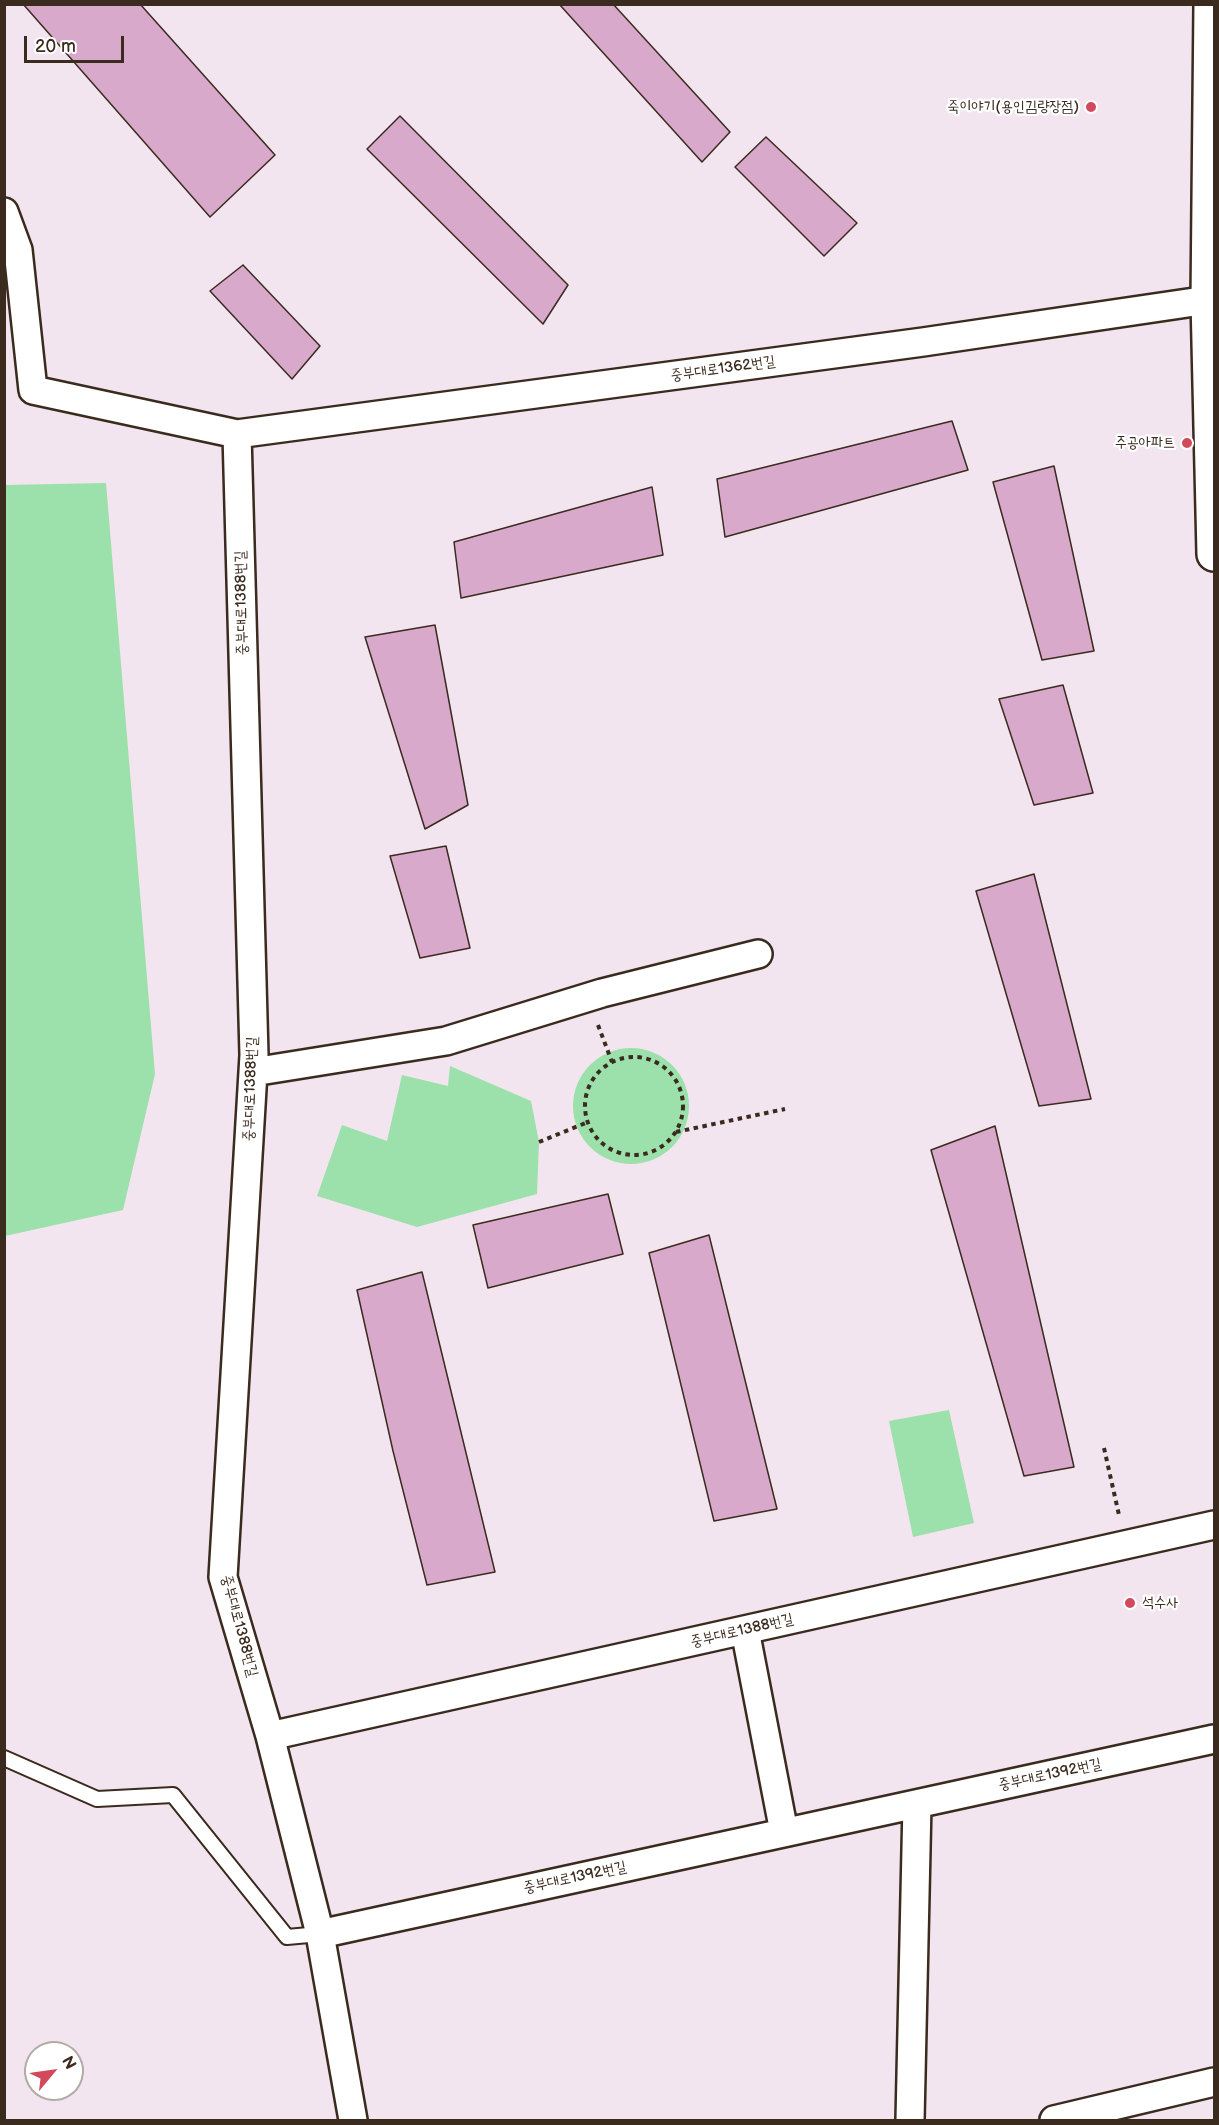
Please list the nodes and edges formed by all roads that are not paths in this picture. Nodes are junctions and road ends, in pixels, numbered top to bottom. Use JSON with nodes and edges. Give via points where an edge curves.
{"nodes":[{"id":1,"x":1211,"y":4,"type":"edge"},
{"id":2,"x":4,"y":212,"type":"edge"},
{"id":3,"x":1208,"y":300,"type":"junction"},
{"id":4,"x":237,"y":434,"type":"junction"},
{"id":5,"x":1215,"y":554,"type":"edge"},
{"id":6,"x":758,"y":954,"type":"dead end"},
{"id":7,"x":253,"y":1072,"type":"junction"},
{"id":8,"x":1215,"y":1525,"type":"edge"},
{"id":9,"x":745,"y":1630,"type":"junction"},
{"id":10,"x":270,"y":1736,"type":"junction"},
{"id":11,"x":1215,"y":1739,"type":"edge"},
{"id":12,"x":4,"y":1758,"type":"edge"},
{"id":13,"x":917,"y":1804,"type":"junction"},
{"id":14,"x":784,"y":1833,"type":"junction"},
{"id":15,"x":320,"y":1934,"type":"junction"},
{"id":16,"x":1215,"y":2082,"type":"edge"},
{"id":17,"x":353,"y":2121,"type":"edge"},
{"id":18,"x":910,"y":2121,"type":"edge"},
{"id":19,"x":1054,"y":2121,"type":"edge"}],
"edges":[{"from":1,"to":3,"type":"main road"},
{"from":2,"to":4,"type":"street","name":"중부대로1362번길","via":[[18,250],[33,390]]},
{"from":3,"to":4,"type":"street","name":"중부대로1362번길"},
{"from":3,"to":5,"type":"main road"},
{"from":4,"to":7,"type":"street","name":"중부대로1388번길"},
{"from":6,"to":7,"type":"street","via":[[602,993],[446,1041]]},
{"from":7,"to":10,"type":"street","name":"중부대로1388번길","via":[[223,1577]]},
{"from":8,"to":9,"type":"street","name":"중부대로1388번길"},
{"from":9,"to":10,"type":"street","name":"중부대로1388번길"},
{"from":9,"to":14,"type":"street"},
{"from":10,"to":15,"type":"street","name":"중부대로1388번길"},
{"from":11,"to":13,"type":"street","name":"중부대로1392번길"},
{"from":12,"to":15,"type":"lane","name":"중부대로1392번길","via":[[97,1799],[173,1795],[287,1938]]},
{"from":13,"to":14,"type":"street","name":"중부대로1392번길"},
{"from":13,"to":18,"type":"street"},
{"from":14,"to":15,"type":"street","name":"중부대로1392번길"},
{"from":15,"to":17,"type":"street","name":"중부대로1388번길"},
{"from":16,"to":19,"type":"street"}]}
